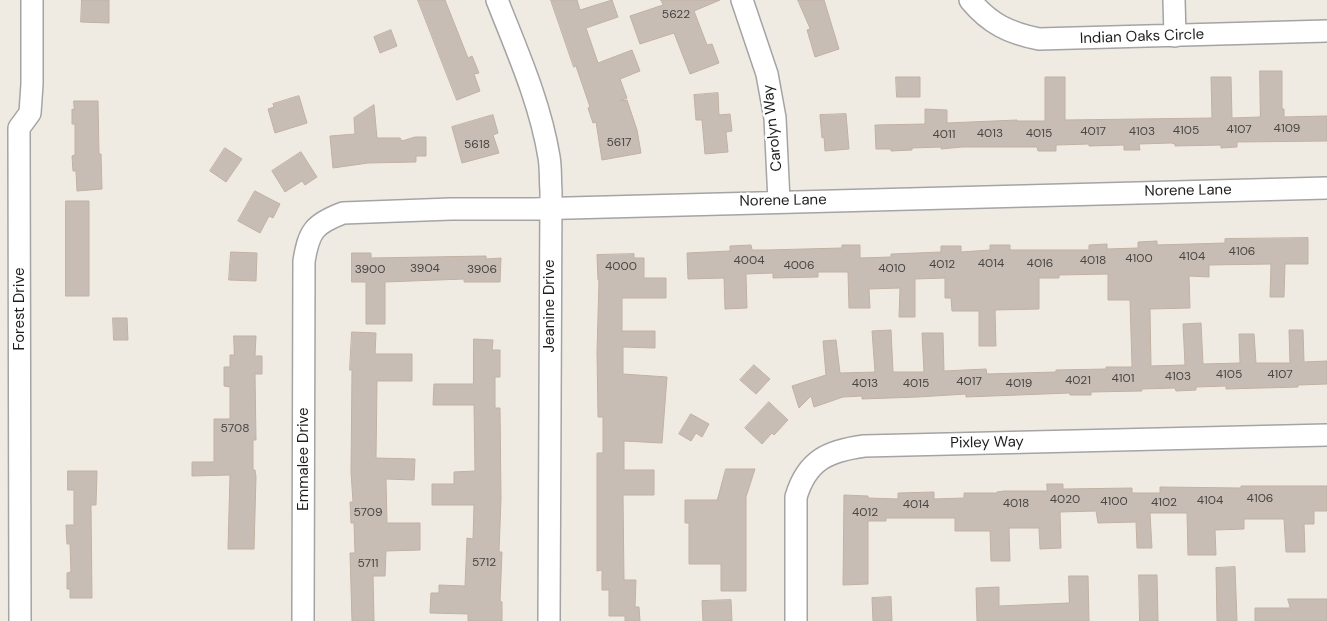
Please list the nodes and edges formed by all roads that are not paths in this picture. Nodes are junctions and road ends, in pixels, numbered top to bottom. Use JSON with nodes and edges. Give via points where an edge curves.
{"nodes":[{"id":1,"x":32,"y":0,"type":"edge"},
{"id":2,"x":497,"y":0,"type":"edge"},
{"id":3,"x":742,"y":0,"type":"edge"},
{"id":4,"x":970,"y":0,"type":"edge"},
{"id":5,"x":1174,"y":0,"type":"edge"},
{"id":6,"x":1327,"y":31,"type":"edge"},
{"id":7,"x":1175,"y":36,"type":"junction"},
{"id":8,"x":10,"y":129,"type":"edge"},
{"id":9,"x":1327,"y":188,"type":"edge"},
{"id":10,"x":779,"y":201,"type":"junction"},
{"id":11,"x":551,"y":207,"type":"junction"},
{"id":12,"x":304,"y":298,"type":"joint"},
{"id":13,"x":1327,"y":435,"type":"edge"},
{"id":14,"x":20,"y":621,"type":"edge"},
{"id":15,"x":303,"y":621,"type":"edge"},
{"id":16,"x":549,"y":621,"type":"edge"},
{"id":17,"x":796,"y":621,"type":"edge"}],
"edges":[{"from":1,"to":8,"type":"street","name":"Forest Drive","via":[[30,113]]},
{"from":2,"to":11,"type":"street","name":"Jeanine Drive","via":[[540,117],[549,158]]},
{"from":3,"to":10,"type":"street","name":"Carolyn Way","via":[[767,74],[775,118]]},
{"from":4,"to":7,"type":"street","name":"Indian Oaks Circle","via":[[990,20],[1020,36],[1040,39]]},
{"from":5,"to":7,"type":"street"},
{"from":6,"to":7,"type":"street","name":"Indian Oaks Circle"},
{"from":8,"to":14,"type":"street","name":"Forest Drive"},
{"from":9,"to":10,"type":"street","name":"Norene Lane"},
{"from":10,"to":11,"type":"street","name":"Norene Lane"},
{"from":11,"to":12,"type":"street","name":"Norene Lane","via":[[343,213],[320,223],[308,241],[304,261]]},
{"from":11,"to":16,"type":"street","name":"Jeanine Drive"},
{"from":12,"to":15,"type":"street","name":"Emmalee Drive"},
{"from":13,"to":17,"type":"street","name":"Pixley Way","via":[[864,446],[833,453],[807,472],[796,497]]}]}
